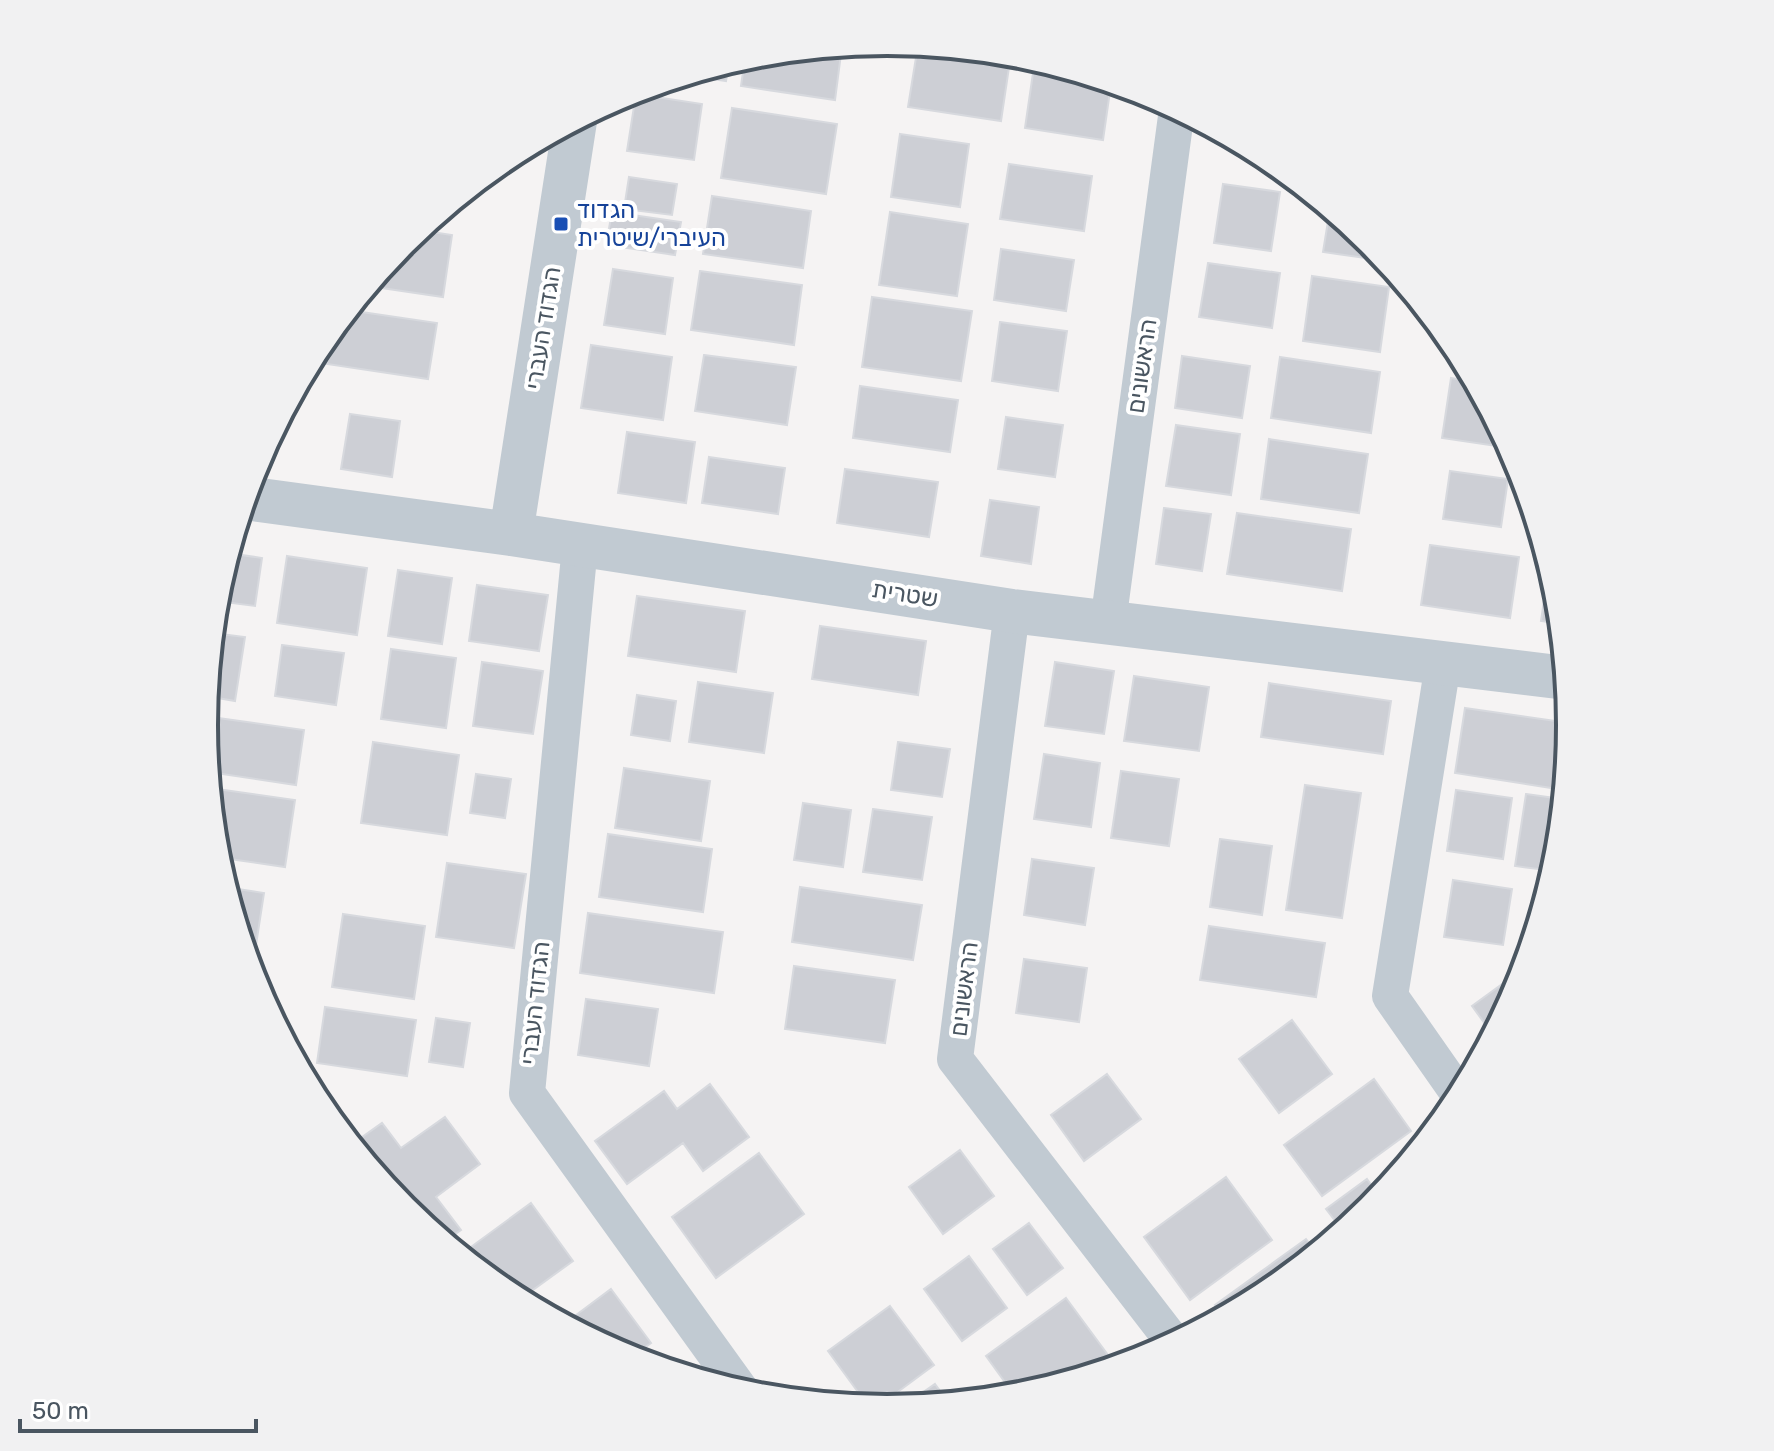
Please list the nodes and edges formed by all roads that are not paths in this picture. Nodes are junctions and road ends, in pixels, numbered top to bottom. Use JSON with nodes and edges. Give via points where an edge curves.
{"nodes":[{"id":1,"x":1175,"y":122,"type":"edge"},
{"id":2,"x":573,"y":135,"type":"edge"},
{"id":3,"x":257,"y":500,"type":"edge"},
{"id":4,"x":511,"y":534,"type":"junction"},
{"id":5,"x":580,"y":546,"type":"junction"},
{"id":6,"x":1012,"y":611,"type":"junction"},
{"id":7,"x":1108,"y":623,"type":"junction"},
{"id":8,"x":1443,"y":664,"type":"junction"},
{"id":9,"x":1555,"y":677,"type":"edge"},
{"id":10,"x":1452,"y":1084,"type":"edge"},
{"id":11,"x":1167,"y":1333,"type":"edge"},
{"id":12,"x":731,"y":1376,"type":"edge"}],
"edges":[{"from":1,"to":7,"type":"street","name":"הראשונים"},
{"from":2,"to":4,"type":"street","name":"הגדוד העברי"},
{"from":3,"to":4,"type":"street","name":"שטרית"},
{"from":4,"to":5,"type":"street","name":"שטרית"},
{"from":5,"to":6,"type":"street","name":"שטרית"},
{"from":5,"to":12,"type":"street","name":"הגדוד העברי","via":[[527,1093]]},
{"from":6,"to":7,"type":"street","name":"שטרית"},
{"from":6,"to":11,"type":"street","name":"הראשונים","via":[[955,1059]]},
{"from":7,"to":8,"type":"street","name":"שטרית"},
{"from":8,"to":9,"type":"street","name":"שטרית"},
{"from":8,"to":10,"type":"street","via":[[1390,996]]}]}
